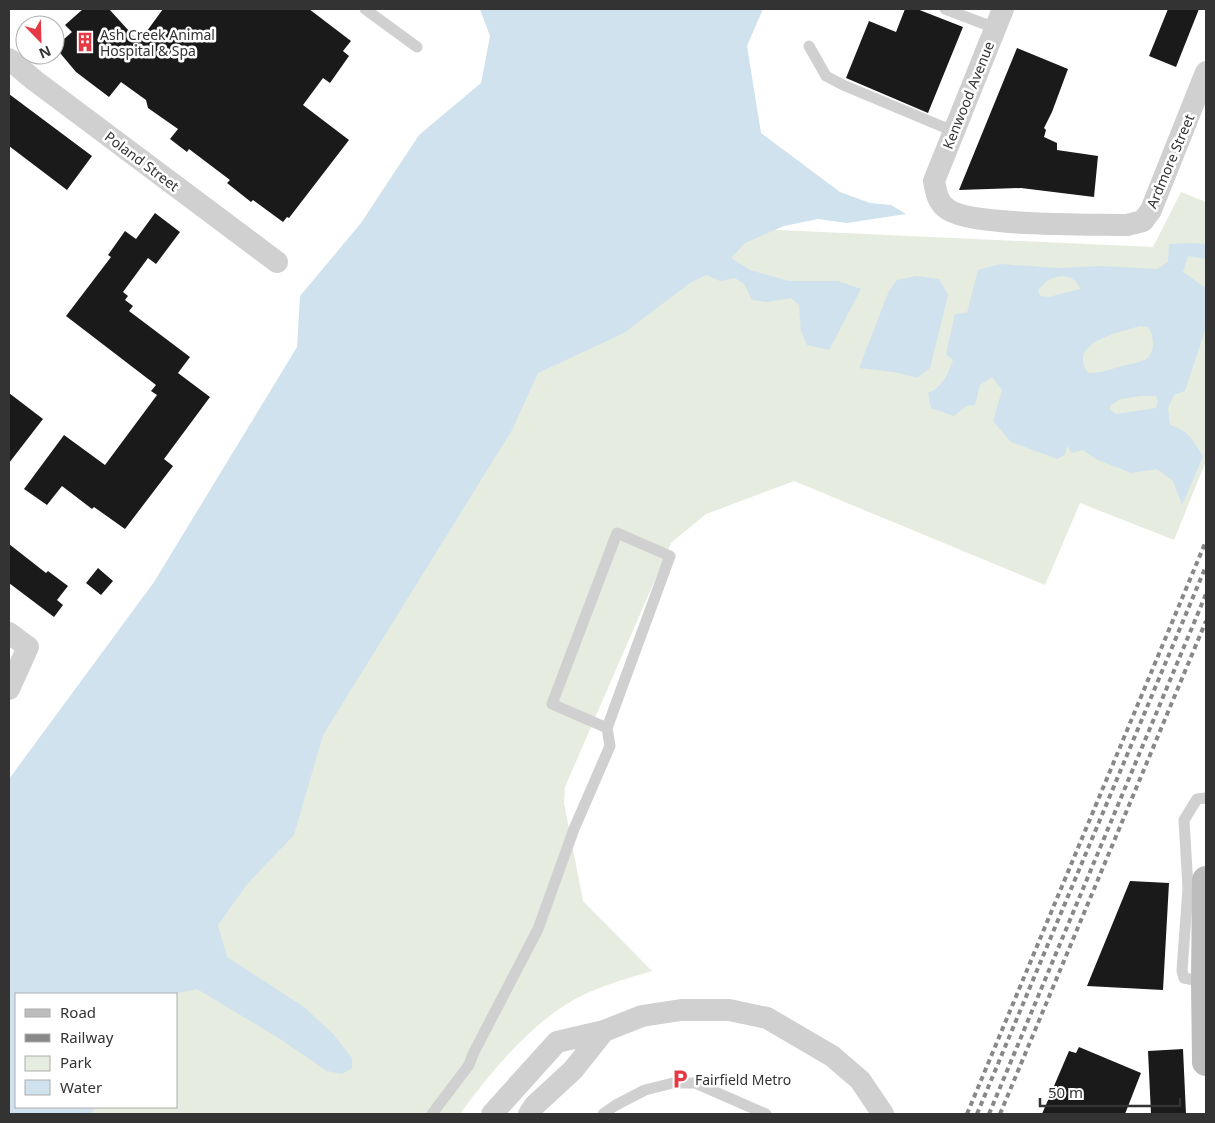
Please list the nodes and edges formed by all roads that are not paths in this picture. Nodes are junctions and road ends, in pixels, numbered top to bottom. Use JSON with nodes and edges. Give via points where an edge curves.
{"nodes":[{"id":1,"x":365,"y":9,"type":"edge"},
{"id":2,"x":945,"y":9,"type":"edge"},
{"id":3,"x":999,"y":19,"type":"edge"},
{"id":4,"x":417,"y":46,"type":"dead end"},
{"id":5,"x":809,"y":46,"type":"dead end"},
{"id":6,"x":9,"y":59,"type":"edge"},
{"id":7,"x":1204,"y":86,"type":"edge"},
{"id":8,"x":953,"y":131,"type":"junction"},
{"id":9,"x":934,"y":181,"type":"joint"},
{"id":10,"x":277,"y":262,"type":"dead end"},
{"id":11,"x":9,"y":633,"type":"edge"},
{"id":12,"x":9,"y":689,"type":"edge"},
{"id":13,"x":607,"y":728,"type":"junction"},
{"id":14,"x":1206,"y":798,"type":"edge"},
{"id":15,"x":1206,"y":880,"type":"edge"},
{"id":16,"x":1205,"y":982,"type":"junction"},
{"id":17,"x":1206,"y":1028,"type":"edge"},
{"id":18,"x":604,"y":1031,"type":"junction"},
{"id":19,"x":1206,"y":1062,"type":"edge"},
{"id":20,"x":882,"y":1112,"type":"edge"},
{"id":21,"x":432,"y":1114,"type":"edge"},
{"id":22,"x":492,"y":1114,"type":"edge"},
{"id":23,"x":529,"y":1114,"type":"edge"},
{"id":24,"x":603,"y":1114,"type":"edge"},
{"id":25,"x":766,"y":1114,"type":"edge"}],
"edges":[{"from":1,"to":4,"type":"lane"},
{"from":2,"to":3,"type":"lane"},
{"from":3,"to":8,"type":"street","name":"Kenwood Avenue"},
{"from":5,"to":8,"type":"lane","via":[[826,76]]},
{"from":6,"to":10,"type":"street","name":"Poland Street"},
{"from":7,"to":9,"type":"street","name":"Ardmore Street","via":[[1151,210],[1143,221],[1127,225],[993,221],[958,215],[940,203]]},
{"from":8,"to":9,"type":"street","name":"Kenwood Avenue"},
{"from":11,"to":12,"type":"street","via":[[28,647]]},
{"from":13,"to":13,"type":"lane","via":[[552,704],[617,533],[670,556]]},
{"from":13,"to":21,"type":"lane","via":[[610,746],[574,829],[538,929],[469,1065]]},
{"from":14,"to":16,"type":"lane","via":[[1197,799],[1184,820],[1188,888],[1182,971],[1184,978]]},
{"from":15,"to":16,"type":"main road"},
{"from":16,"to":17,"type":"main road"},
{"from":17,"to":19,"type":"main road"},
{"from":18,"to":20,"type":"street","via":[[642,1016],[681,1010],[729,1010],[767,1018],[832,1056],[860,1080]]},
{"from":18,"to":22,"type":"street","via":[[557,1042]]},
{"from":18,"to":23,"type":"street"},
{"from":24,"to":25,"type":"lane","via":[[645,1090],[673,1083],[694,1084]]}]}
